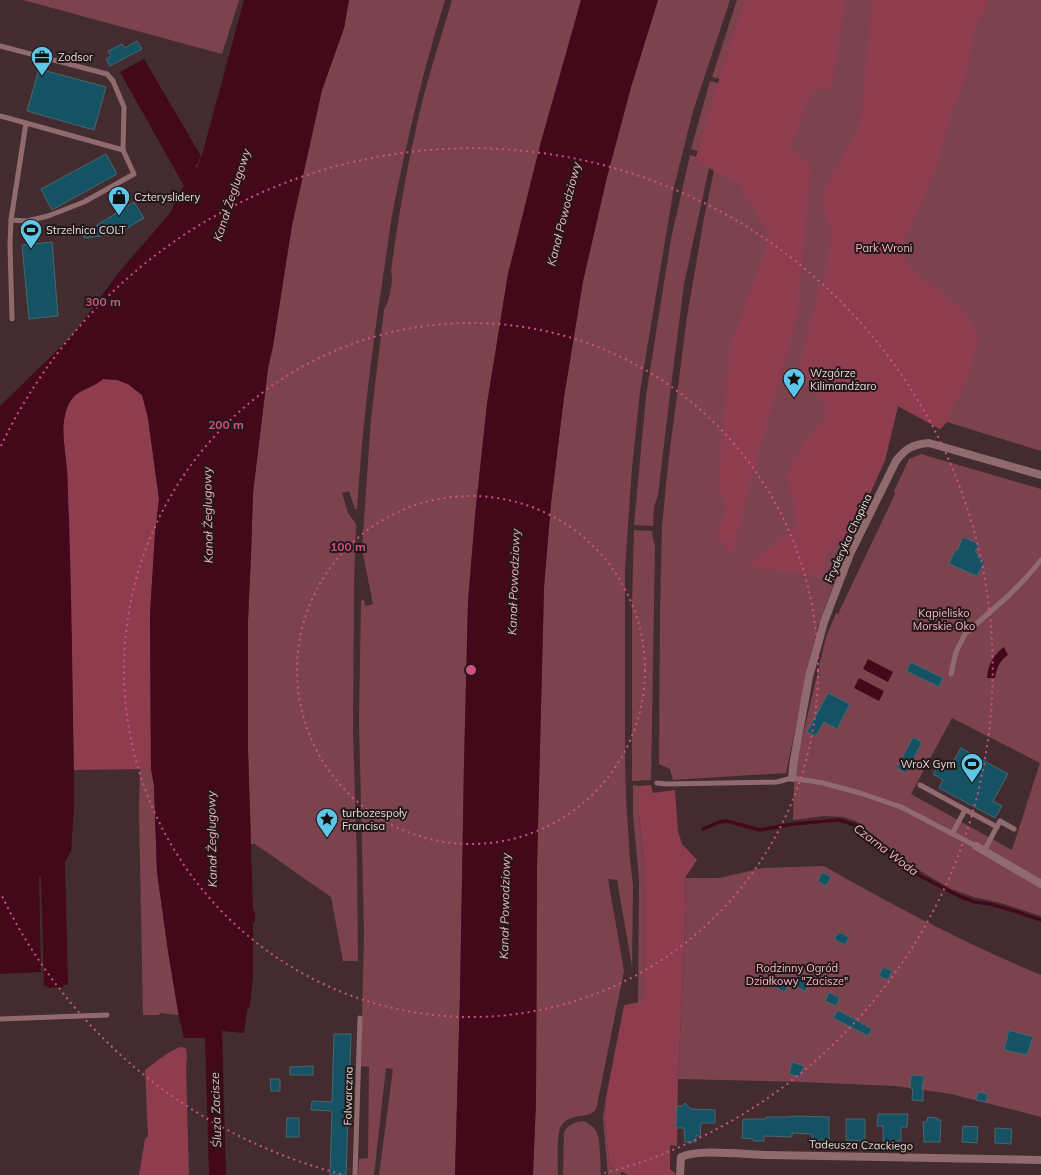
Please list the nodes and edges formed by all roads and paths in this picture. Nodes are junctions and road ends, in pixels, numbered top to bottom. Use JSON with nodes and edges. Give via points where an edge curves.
{"nodes":[{"id":1,"x":0,"y":46,"type":"edge"},
{"id":2,"x":0,"y":116,"type":"edge"},
{"id":3,"x":26,"y":123,"type":"junction"},
{"id":4,"x":123,"y":150,"type":"junction"},
{"id":5,"x":11,"y":220,"type":"junction"},
{"id":6,"x":12,"y":319,"type":"dead end"},
{"id":7,"x":1041,"y":475,"type":"edge"},
{"id":8,"x":1041,"y":560,"type":"edge"},
{"id":9,"x":951,"y":674,"type":"dead end"},
{"id":10,"x":792,"y":778,"type":"junction"},
{"id":11,"x":656,"y":783,"type":"dead end"},
{"id":12,"x":920,"y":785,"type":"dead end"},
{"id":13,"x":965,"y":810,"type":"junction"},
{"id":14,"x":997,"y":827,"type":"junction"},
{"id":15,"x":1014,"y":829,"type":"dead end"},
{"id":16,"x":952,"y":834,"type":"junction"},
{"id":17,"x":976,"y":846,"type":"joint"},
{"id":18,"x":984,"y":851,"type":"junction"},
{"id":19,"x":1041,"y":884,"type":"edge"},
{"id":20,"x":106,"y":1015,"type":"dead end"},
{"id":21,"x":360,"y":1018,"type":"dead end"},
{"id":22,"x":0,"y":1019,"type":"edge"},
{"id":23,"x":1041,"y":1160,"type":"edge"},
{"id":24,"x":680,"y":1174,"type":"edge"},
{"id":25,"x":355,"y":1175,"type":"edge"}],
"edges":[{"from":1,"to":4,"type":"lane","via":[[107,74],[113,81],[124,107]]},
{"from":2,"to":3,"type":"lane"},
{"from":3,"to":4,"type":"lane"},
{"from":3,"to":5,"type":"lane"},
{"from":4,"to":5,"type":"lane","via":[[134,174],[84,202],[48,216],[27,221]]},
{"from":5,"to":6,"type":"lane"},
{"from":7,"to":10,"type":"street","name":"Fryderyka Chopina","via":[[929,443],[917,444],[902,452],[850,554],[824,622],[809,677]]},
{"from":8,"to":9,"type":"lane","via":[[1007,597],[965,634],[956,652]]},
{"from":10,"to":11,"type":"lane","via":[[777,782]]},
{"from":10,"to":16,"type":"lane","via":[[823,783],[901,807]]},
{"from":12,"to":13,"type":"lane"},
{"from":13,"to":14,"type":"lane"},
{"from":13,"to":16,"type":"lane"},
{"from":14,"to":15,"type":"lane","via":[[1000,821]]},
{"from":14,"to":18,"type":"lane"},
{"from":16,"to":17,"type":"lane"},
{"from":17,"to":18,"type":"street"},
{"from":18,"to":19,"type":"street"},
{"from":20,"to":22,"type":"lane"},
{"from":21,"to":25,"type":"lane","name":"Folwarczna"},
{"from":23,"to":24,"type":"street","name":"Tadeusza Czackiego","via":[[691,1153],[681,1156]]}]}
